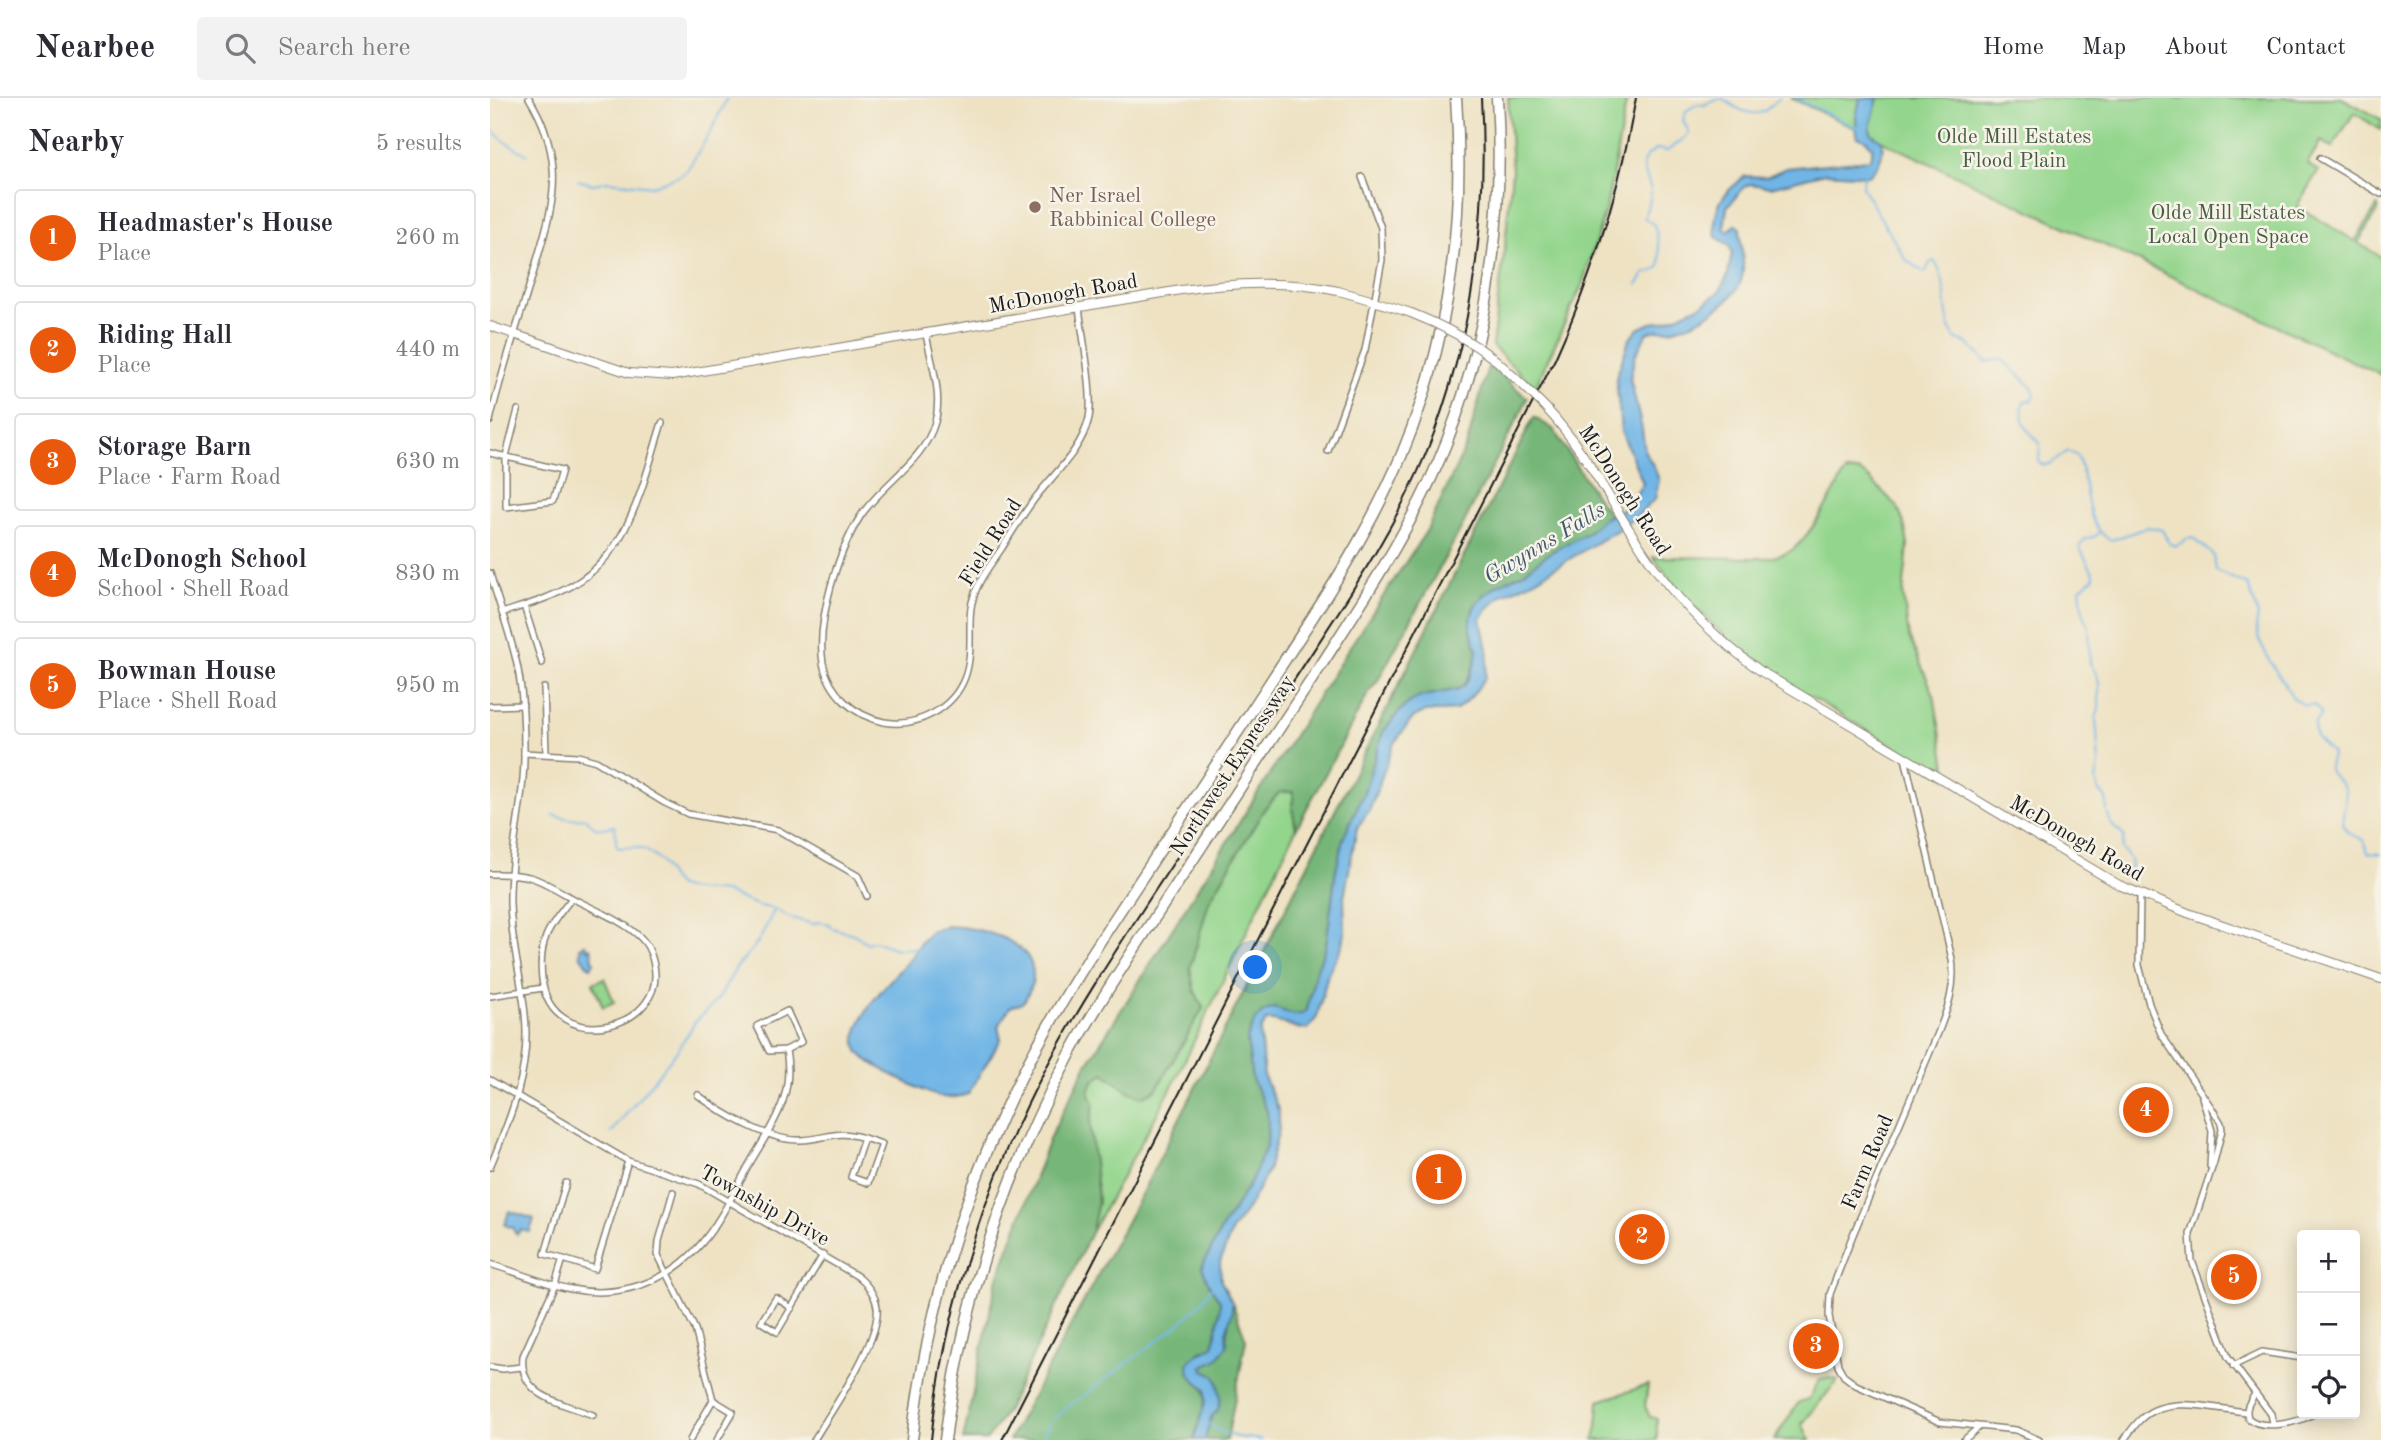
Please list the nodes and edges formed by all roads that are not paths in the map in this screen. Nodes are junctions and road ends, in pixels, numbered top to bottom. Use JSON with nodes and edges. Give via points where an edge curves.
{"nodes":[{"id":1,"x":529,"y":98,"type":"edge"},
{"id":2,"x":1456,"y":98,"type":"edge"},
{"id":3,"x":1497,"y":98,"type":"edge"},
{"id":4,"x":2320,"y":158,"type":"dead end"},
{"id":5,"x":1362,"y":177,"type":"dead end"},
{"id":6,"x":2381,"y":194,"type":"edge"},
{"id":7,"x":1374,"y":302,"type":"junction"},
{"id":8,"x":1079,"y":307,"type":"junction"},
{"id":9,"x":490,"y":326,"type":"edge"},
{"id":10,"x":516,"y":334,"type":"junction"},
{"id":11,"x":926,"y":334,"type":"junction"},
{"id":12,"x":518,"y":410,"type":"dead end"},
{"id":13,"x":490,"y":421,"type":"edge"},
{"id":14,"x":662,"y":423,"type":"dead end"},
{"id":15,"x":1328,"y":451,"type":"dead end"},
{"id":16,"x":490,"y":453,"type":"edge"},
{"id":17,"x":506,"y":456,"type":"junction"},
{"id":18,"x":490,"y":573,"type":"edge"},
{"id":19,"x":524,"y":606,"type":"junction"},
{"id":20,"x":502,"y":613,"type":"junction"},
{"id":21,"x":542,"y":663,"type":"dead end"},
{"id":22,"x":544,"y":688,"type":"dead end"},
{"id":23,"x":523,"y":705,"type":"junction"},
{"id":24,"x":490,"y":706,"type":"edge"},
{"id":25,"x":524,"y":753,"type":"junction"},
{"id":26,"x":546,"y":753,"type":"junction"},
{"id":27,"x":1905,"y":758,"type":"junction"},
{"id":28,"x":490,"y":874,"type":"edge"},
{"id":29,"x":510,"y":874,"type":"junction"},
{"id":30,"x":867,"y":895,"type":"dead end"},
{"id":31,"x":2140,"y":895,"type":"junction"},
{"id":32,"x":572,"y":898,"type":"junction"},
{"id":33,"x":2381,"y":979,"type":"edge"},
{"id":34,"x":543,"y":988,"type":"junction"},
{"id":35,"x":522,"y":990,"type":"junction"},
{"id":36,"x":490,"y":996,"type":"edge"},
{"id":37,"x":786,"y":1050,"type":"junction"},
{"id":38,"x":490,"y":1080,"type":"edge"},
{"id":39,"x":2200,"y":1091,"type":"junction"},
{"id":40,"x":698,"y":1096,"type":"dead end"},
{"id":41,"x":518,"y":1097,"type":"junction"},
{"id":42,"x":768,"y":1132,"type":"junction"},
{"id":43,"x":864,"y":1138,"type":"junction"},
{"id":44,"x":628,"y":1161,"type":"junction"},
{"id":45,"x":490,"y":1167,"type":"edge"},
{"id":46,"x":2209,"y":1176,"type":"junction"},
{"id":47,"x":566,"y":1183,"type":"dead end"},
{"id":48,"x":673,"y":1192,"type":"dead end"},
{"id":49,"x":729,"y":1201,"type":"junction"},
{"id":50,"x":823,"y":1255,"type":"junction"},
{"id":51,"x":563,"y":1259,"type":"junction"},
{"id":52,"x":490,"y":1264,"type":"edge"},
{"id":53,"x":667,"y":1274,"type":"junction"},
{"id":54,"x":555,"y":1285,"type":"junction"},
{"id":55,"x":792,"y":1308,"type":"junction"},
{"id":56,"x":2297,"y":1357,"type":"edge"},
{"id":57,"x":2233,"y":1366,"type":"junction"},
{"id":58,"x":490,"y":1367,"type":"edge"},
{"id":59,"x":522,"y":1367,"type":"junction"},
{"id":60,"x":2255,"y":1394,"type":"junction"},
{"id":61,"x":713,"y":1400,"type":"junction"},
{"id":62,"x":2246,"y":1412,"type":"junction"},
{"id":63,"x":593,"y":1415,"type":"dead end"},
{"id":64,"x":2302,"y":1419,"type":"edge"},
{"id":65,"x":2273,"y":1423,"type":"junction"},
{"id":66,"x":1979,"y":1427,"type":"junction"},
{"id":67,"x":690,"y":1440,"type":"edge"},
{"id":68,"x":717,"y":1440,"type":"edge"},
{"id":69,"x":814,"y":1440,"type":"edge"},
{"id":70,"x":912,"y":1440,"type":"edge"},
{"id":71,"x":945,"y":1440,"type":"edge"},
{"id":72,"x":1964,"y":1440,"type":"edge"},
{"id":73,"x":2039,"y":1440,"type":"edge"},
{"id":74,"x":2124,"y":1440,"type":"edge"}],
"edges":[{"from":1,"to":10,"type":"street","via":[[543,124],[553,169],[544,236]]},
{"from":2,"to":70,"type":"highway","name":"Northwest Expressway","via":[[1458,197],[1451,277],[1432,368],[1403,453],[1338,577],[1069,991],[1024,1071],[980,1169],[943,1279]]},
{"from":3,"to":71,"type":"highway","name":"Northwest Expressway","via":[[1500,175],[1490,283],[1468,380],[1447,441],[1418,506],[1379,575],[1139,942],[1058,1076],[1011,1180],[985,1255],[963,1335]]},
{"from":4,"to":6,"type":"street"},
{"from":5,"to":7,"type":"street","via":[[1382,241]]},
{"from":7,"to":8,"type":"main road","name":"McDonogh Road","via":[[1314,288],[1257,283]]},
{"from":7,"to":15,"type":"street","via":[[1365,350]]},
{"from":7,"to":27,"type":"main road","name":"McDonogh Road","bridge":true,"via":[[1446,327],[1497,361],[1575,442],[1637,541],[1682,601],[1762,672]]},
{"from":8,"to":11,"type":"main road","name":"McDonogh Road"},
{"from":8,"to":11,"type":"street","name":"Field Road","via":[[1090,408],[1082,438],[977,588],[970,614],[969,661],[960,688],[937,711],[919,719],[883,722],[860,714],[832,685],[824,666],[824,629],[836,574],[858,520],[918,454],[935,423],[938,397]]},
{"from":9,"to":10,"type":"main road","name":"McDonogh Road"},
{"from":10,"to":11,"type":"main road","name":"McDonogh Road","via":[[620,370],[662,376]]},
{"from":10,"to":13,"type":"street"},
{"from":12,"to":17,"type":"street"},
{"from":14,"to":19,"type":"street","via":[[634,510],[618,543],[575,584]]},
{"from":16,"to":17,"type":"street"},
{"from":17,"to":17,"type":"street","via":[[562,470],[553,501],[506,507]]},
{"from":18,"to":20,"type":"street"},
{"from":19,"to":20,"type":"street"},
{"from":19,"to":21,"type":"street"},
{"from":20,"to":23,"type":"street"},
{"from":22,"to":26,"type":"street"},
{"from":23,"to":24,"type":"street"},
{"from":23,"to":25,"type":"street"},
{"from":25,"to":26,"type":"street"},
{"from":25,"to":29,"type":"street"},
{"from":26,"to":30,"type":"street","via":[[596,761],[688,814],[778,830],[858,876]]},
{"from":27,"to":31,"type":"main road","name":"McDonogh Road"},
{"from":27,"to":66,"type":"street","name":"Farm Road","via":[[1952,959],[1953,988],[1839,1270],[1829,1315],[1840,1372],[1849,1380],[1940,1422]]},
{"from":28,"to":29,"type":"street"},
{"from":29,"to":32,"type":"street","via":[[533,877]]},
{"from":29,"to":35,"type":"street","via":[[511,926]]},
{"from":31,"to":33,"type":"main road","name":"McDonogh Road"},
{"from":31,"to":39,"type":"street","via":[[2139,965],[2149,1004],[2161,1034]]},
{"from":32,"to":34,"type":"street","via":[[544,939]]},
{"from":32,"to":34,"type":"street","via":[[644,941],[654,965],[652,991],[630,1018],[589,1027],[561,1017]]},
{"from":34,"to":35,"type":"street"},
{"from":35,"to":36,"type":"street"},
{"from":35,"to":41,"type":"street","via":[[526,1033]]},
{"from":37,"to":37,"type":"street","via":[[769,1051],[757,1026],[787,1011],[801,1042]]},
{"from":37,"to":42,"type":"street","via":[[787,1088]]},
{"from":38,"to":41,"type":"street","name":"Township Drive"},
{"from":39,"to":46,"type":"street","via":[[2212,1138]]},
{"from":39,"to":46,"type":"street","via":[[2222,1130]]},
{"from":40,"to":42,"type":"street"},
{"from":41,"to":44,"type":"street","name":"Township Drive"},
{"from":41,"to":45,"type":"street"},
{"from":42,"to":43,"type":"street","via":[[792,1140],[843,1133]]},
{"from":42,"to":49,"type":"street"},
{"from":43,"to":43,"type":"street","via":[[851,1177],[869,1182],[882,1144]]},
{"from":44,"to":49,"type":"street","name":"Township Drive","via":[[688,1180]]},
{"from":44,"to":51,"type":"street","via":[[595,1269]]},
{"from":46,"to":57,"type":"street","via":[[2190,1234],[2190,1252]]},
{"from":47,"to":51,"type":"street","via":[[545,1254]]},
{"from":48,"to":53,"type":"street","via":[[658,1249]]},
{"from":49,"to":50,"type":"street","name":"Township Drive"},
{"from":49,"to":53,"type":"street","via":[[700,1246]]},
{"from":50,"to":55,"type":"street"},
{"from":50,"to":69,"type":"street","name":"Township Drive","via":[[869,1287],[877,1315],[866,1350]]},
{"from":51,"to":54,"type":"street"},
{"from":52,"to":54,"type":"street"},
{"from":53,"to":54,"type":"street","via":[[617,1291]]},
{"from":53,"to":61,"type":"street","via":[[695,1329]]},
{"from":54,"to":59,"type":"street","via":[[527,1344]]},
{"from":55,"to":55,"type":"street","via":[[776,1298],[761,1322],[777,1332]]},
{"from":56,"to":57,"type":"street","via":[[2262,1352]]},
{"from":57,"to":60,"type":"street"},
{"from":58,"to":59,"type":"street"},
{"from":59,"to":63,"type":"street","via":[[525,1379],[537,1392]]},
{"from":60,"to":62,"type":"street"},
{"from":60,"to":65,"type":"street"},
{"from":61,"to":67,"type":"street"},
{"from":61,"to":68,"type":"street","via":[[733,1412]]},
{"from":62,"to":65,"type":"street","via":[[2259,1425]]},
{"from":62,"to":74,"type":"street","via":[[2165,1406],[2143,1417]]},
{"from":64,"to":65,"type":"street"},
{"from":66,"to":72,"type":"street"},
{"from":66,"to":73,"type":"street","name":"Farm Road","via":[[2016,1430]]}]}
